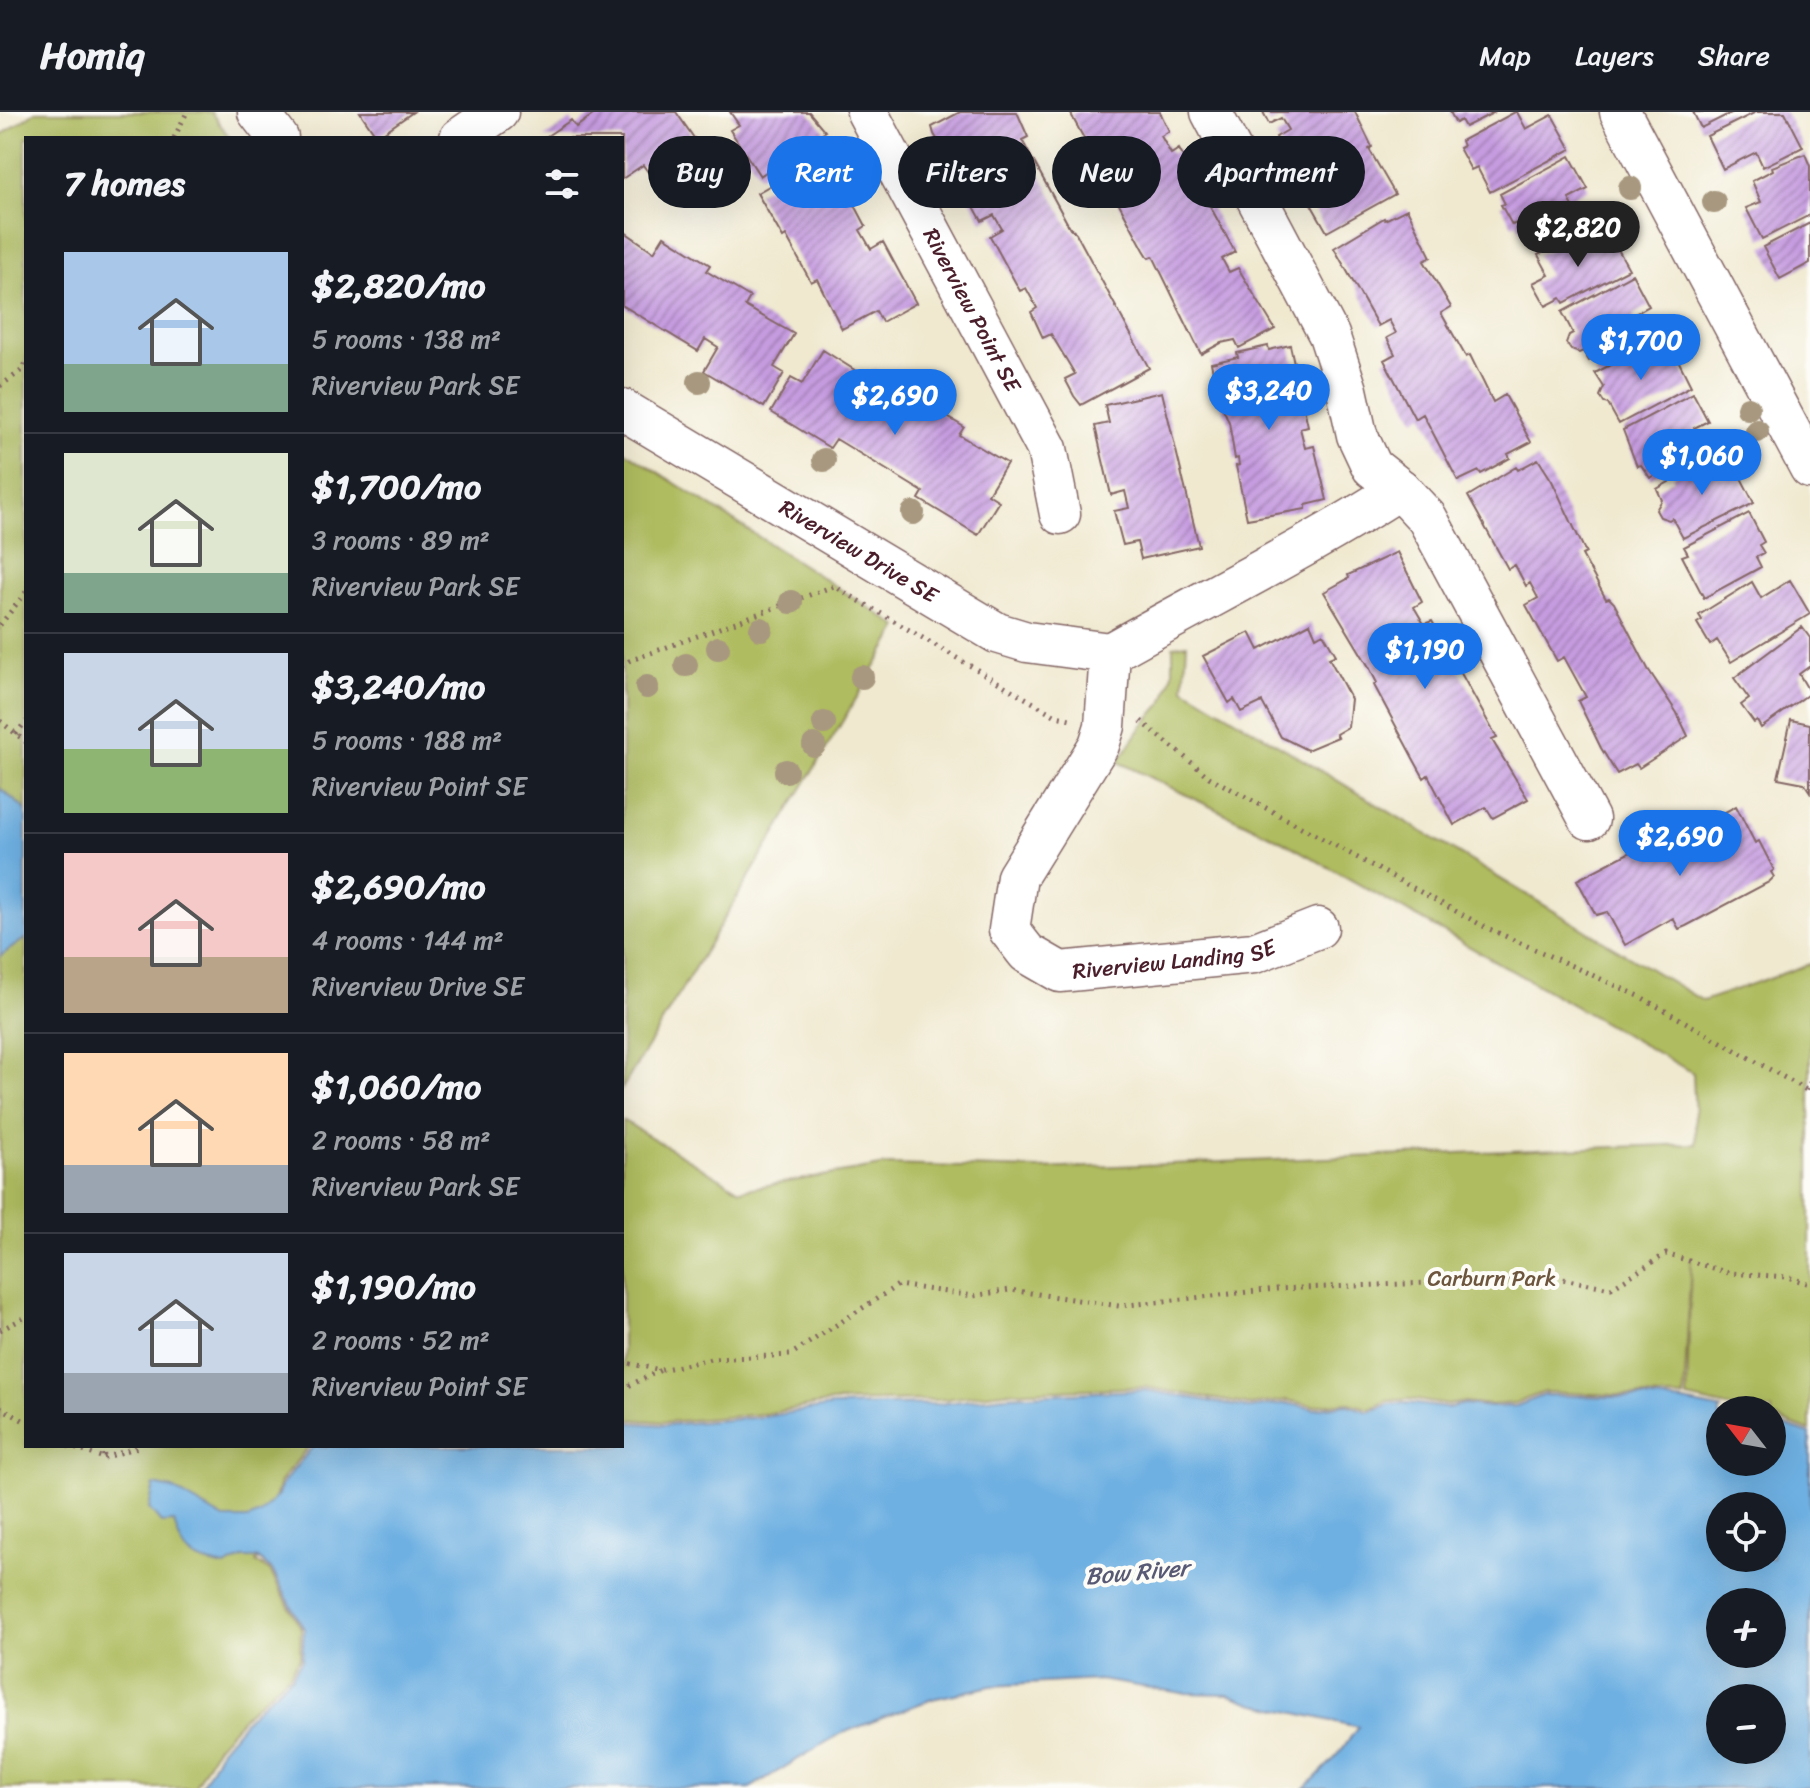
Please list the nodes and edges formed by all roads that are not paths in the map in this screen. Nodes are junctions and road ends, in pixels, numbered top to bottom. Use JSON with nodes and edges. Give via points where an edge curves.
{"nodes":[{"id":1,"x":258,"y":112,"type":"edge"},
{"id":2,"x":498,"y":112,"type":"edge"},
{"id":3,"x":867,"y":112,"type":"edge"},
{"id":4,"x":1211,"y":112,"type":"edge"},
{"id":5,"x":1620,"y":112,"type":"edge"},
{"id":6,"x":276,"y":136,"type":"edge"},
{"id":7,"x":463,"y":136,"type":"edge"},
{"id":8,"x":624,"y":410,"type":"edge"},
{"id":9,"x":1810,"y":468,"type":"edge"},
{"id":10,"x":1400,"y":489,"type":"junction"},
{"id":11,"x":1060,"y":514,"type":"dead end"},
{"id":12,"x":1110,"y":653,"type":"junction"},
{"id":13,"x":1589,"y":819,"type":"dead end"},
{"id":14,"x":1318,"y":928,"type":"dead end"}],
"edges":[{"from":1,"to":6,"type":"street"},
{"from":2,"to":7,"type":"street"},
{"from":3,"to":11,"type":"street","name":"Riverview Point SE","via":[[1047,449]]},
{"from":4,"to":10,"type":"street","via":[[1329,335],[1357,435],[1372,467]]},
{"from":5,"to":9,"type":"street"},
{"from":8,"to":12,"type":"street","name":"Riverview Drive SE","via":[[997,633]]},
{"from":10,"to":12,"type":"street","via":[[1335,531]]},
{"from":10,"to":13,"type":"street","via":[[1427,518]]},
{"from":12,"to":14,"type":"street","name":"Riverview Landing SE","via":[[1099,745],[1017,877],[1009,930],[1027,953],[1060,972],[1254,953]]}]}
